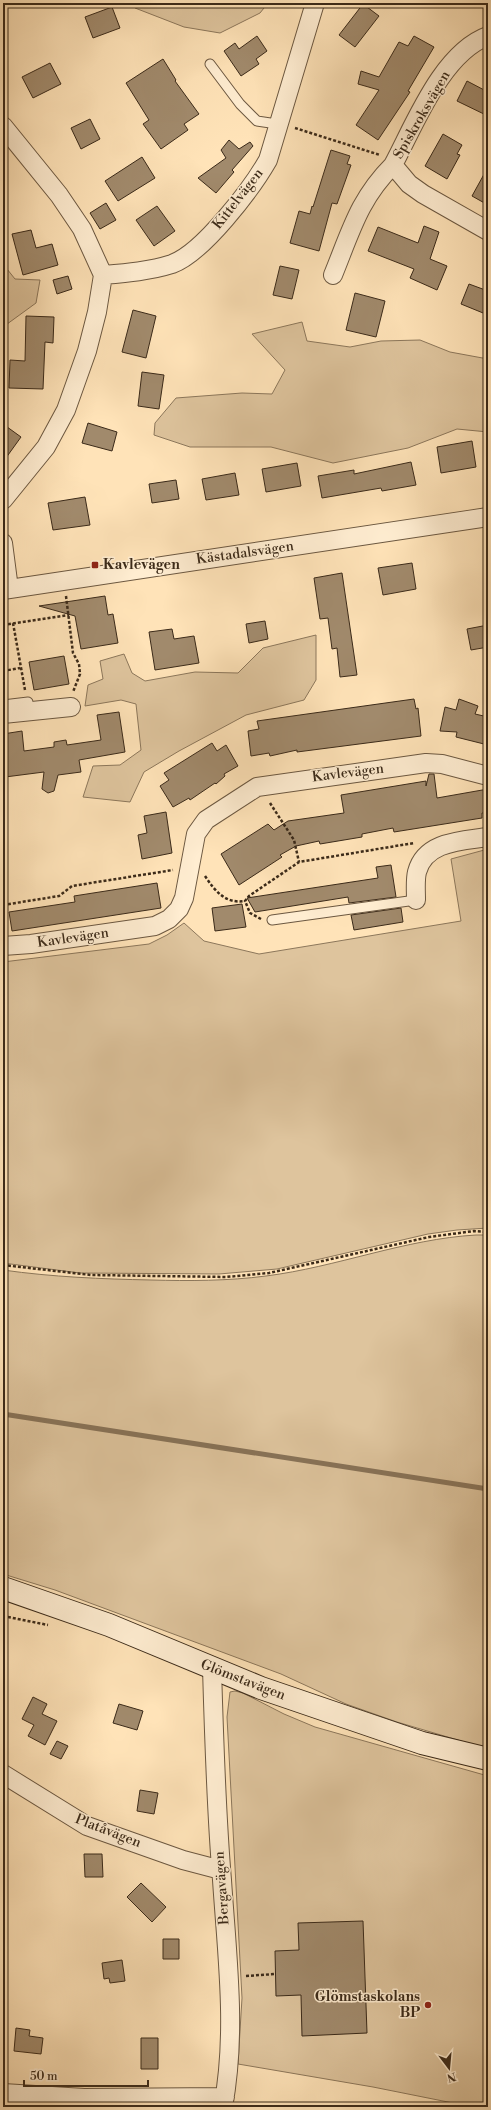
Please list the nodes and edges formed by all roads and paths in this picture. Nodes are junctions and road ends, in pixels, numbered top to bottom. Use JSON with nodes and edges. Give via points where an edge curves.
{"nodes":[{"id":1,"x":315,"y":3,"type":"edge"},
{"id":2,"x":488,"y":36,"type":"edge"},
{"id":3,"x":210,"y":64,"type":"dead end"},
{"id":4,"x":277,"y":124,"type":"junction"},
{"id":5,"x":3,"y":126,"type":"edge"},
{"id":6,"x":393,"y":165,"type":"junction"},
{"id":7,"x":488,"y":231,"type":"edge"},
{"id":8,"x":103,"y":275,"type":"junction"},
{"id":9,"x":333,"y":275,"type":"dead end"},
{"id":10,"x":3,"y":500,"type":"edge"},
{"id":11,"x":488,"y":517,"type":"edge"},
{"id":12,"x":3,"y":543,"type":"edge"},
{"id":13,"x":6,"y":589,"type":"edge"},
{"id":14,"x":66,"y":591,"type":"dead end"},
{"id":15,"x":68,"y":615,"type":"junction"},
{"id":16,"x":13,"y":623,"type":"junction"},
{"id":17,"x":3,"y":625,"type":"edge"},
{"id":18,"x":20,"y":668,"type":"junction"},
{"id":19,"x":3,"y":671,"type":"edge"},
{"id":20,"x":69,"y":701,"type":"joint"},
{"id":21,"x":28,"y":702,"type":"joint"},
{"id":22,"x":3,"y":705,"type":"edge"},
{"id":23,"x":3,"y":714,"type":"edge"},
{"id":24,"x":488,"y":776,"type":"edge"},
{"id":25,"x":257,"y":787,"type":"junction"},
{"id":26,"x":488,"y":837,"type":"edge"},
{"id":27,"x":430,"y":851,"type":"junction"},
{"id":28,"x":299,"y":862,"type":"junction"},
{"id":29,"x":190,"y":868,"type":"junction"},
{"id":30,"x":416,"y":900,"type":"joint"},
{"id":31,"x":245,"y":901,"type":"junction"},
{"id":32,"x":3,"y":905,"type":"edge"},
{"id":33,"x":272,"y":920,"type":"joint"},
{"id":34,"x":3,"y":946,"type":"edge"},
{"id":35,"x":488,"y":1232,"type":"edge"},
{"id":36,"x":3,"y":1265,"type":"edge"},
{"id":37,"x":3,"y":1588,"type":"edge"},
{"id":38,"x":212,"y":1668,"type":"junction"},
{"id":39,"x":488,"y":1760,"type":"edge"},
{"id":40,"x":3,"y":1774,"type":"edge"},
{"id":41,"x":221,"y":1870,"type":"junction"},
{"id":42,"x":3,"y":2093,"type":"edge"},
{"id":43,"x":224,"y":2102,"type":"edge"}],
"edges":[{"from":1,"to":4,"type":"street","name":"Kittelvägen"},
{"from":2,"to":6,"type":"street","name":"Spiskroksvägen","via":[[476,40],[452,63],[432,92]]},
{"from":3,"to":4,"type":"lane","via":[[240,104],[257,121]]},
{"from":4,"to":6,"type":"path","via":[[311,132],[378,154]]},
{"from":4,"to":8,"type":"street","name":"Kittelvägen","via":[[268,160],[257,179],[221,223],[194,250],[174,264]]},
{"from":5,"to":8,"type":"street","via":[[67,206],[82,229]]},
{"from":6,"to":7,"type":"street","name":"Spiskroksvägen","via":[[409,184],[422,194]]},
{"from":6,"to":9,"type":"street","name":"Spiskroksvägen","via":[[364,199]]},
{"from":8,"to":10,"type":"street","via":[[88,351],[66,410],[46,447]]},
{"from":11,"to":13,"type":"street","name":"Kästadalsvägen"},
{"from":12,"to":13,"type":"street"},
{"from":14,"to":15,"type":"path"},
{"from":15,"to":16,"type":"path"},
{"from":15,"to":20,"type":"path","via":[[73,653],[80,664],[80,674]]},
{"from":16,"to":17,"type":"path"},
{"from":16,"to":18,"type":"path"},
{"from":18,"to":19,"type":"path"},
{"from":18,"to":21,"type":"path"},
{"from":20,"to":23,"type":"street"},
{"from":21,"to":22,"type":"lane"},
{"from":24,"to":25,"type":"street","name":"Kavlevägen","via":[[442,764],[426,763]]},
{"from":25,"to":28,"type":"path","via":[[294,840]]},
{"from":25,"to":29,"type":"street","name":"Kavlevägen","via":[[206,820],[196,834]]},
{"from":26,"to":27,"type":"street","via":[[446,844]]},
{"from":27,"to":28,"type":"path","via":[[426,846],[416,843]]},
{"from":27,"to":30,"type":"street","via":[[417,872]]},
{"from":28,"to":31,"type":"path"},
{"from":29,"to":31,"type":"path","via":[[198,866],[215,891],[228,900],[236,903]]},
{"from":29,"to":32,"type":"path","via":[[72,886],[59,896]]},
{"from":29,"to":34,"type":"street","name":"Kavlevägen","via":[[179,909],[169,919],[155,926]]},
{"from":30,"to":33,"type":"lane"},
{"from":31,"to":33,"type":"path","via":[[254,916]]},
{"from":35,"to":36,"type":"path","via":[[474,1231],[429,1237],[269,1273],[226,1277],[91,1276]]},
{"from":37,"to":38,"type":"main road","name":"Glömstavägen","via":[[109,1625]]},
{"from":38,"to":39,"type":"main road","name":"Glömstavägen","via":[[261,1688],[374,1727]]},
{"from":38,"to":41,"type":"street","name":"Bergavägen"},
{"from":40,"to":41,"type":"street","name":"Platåvägen","via":[[87,1826],[183,1860]]},
{"from":41,"to":43,"type":"street","name":"Bergavägen","via":[[230,1999],[230,2040]]},
{"from":42,"to":43,"type":"street"}]}
